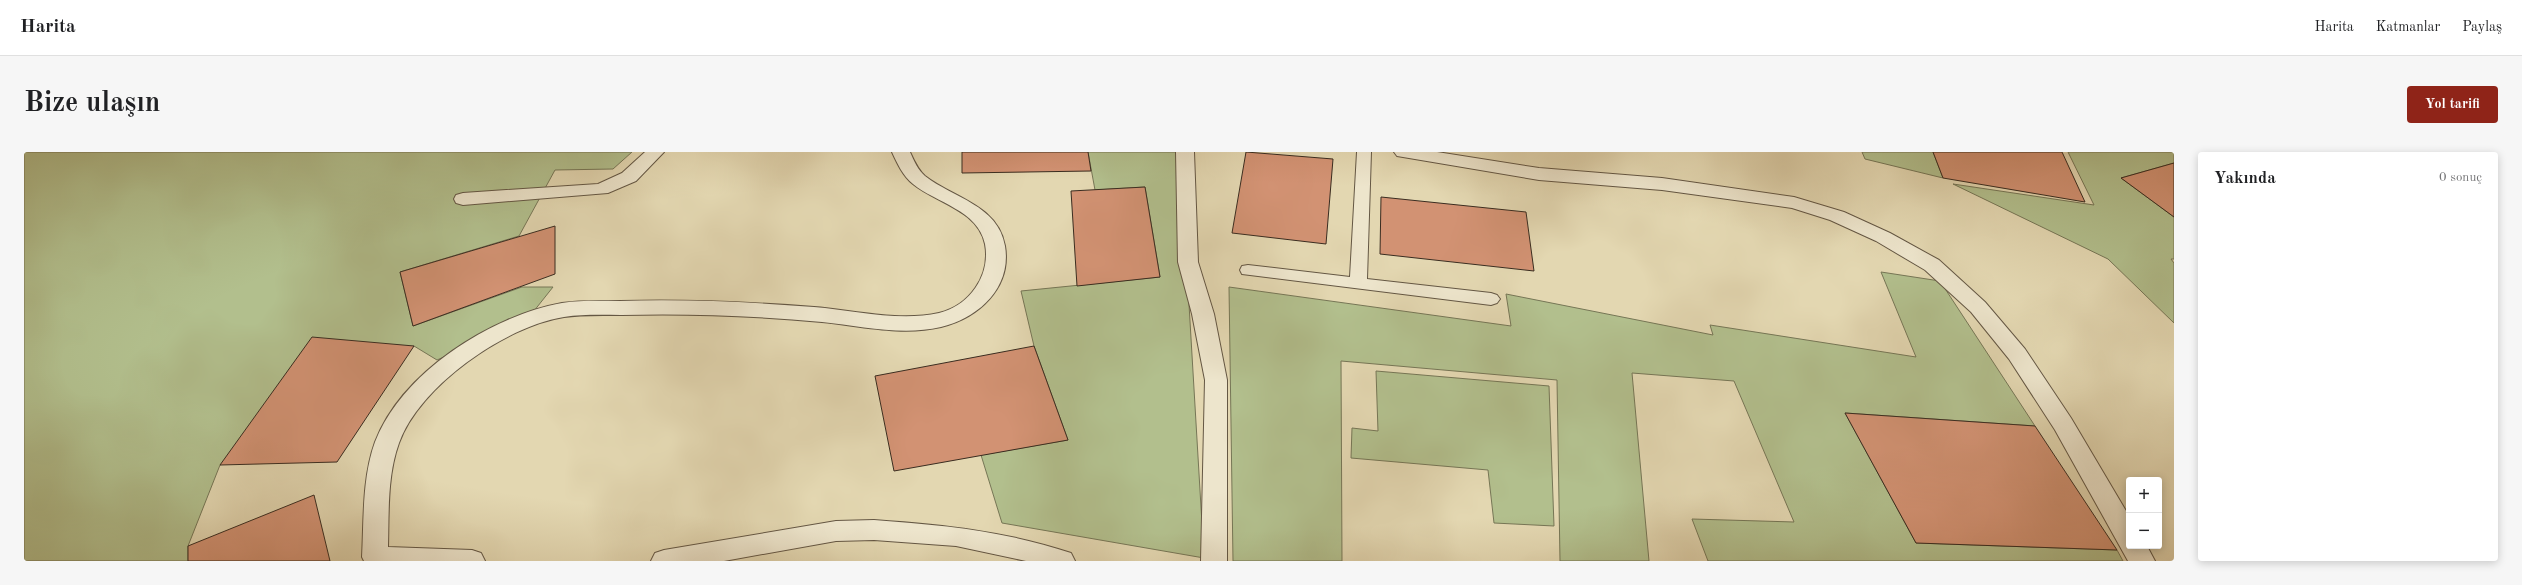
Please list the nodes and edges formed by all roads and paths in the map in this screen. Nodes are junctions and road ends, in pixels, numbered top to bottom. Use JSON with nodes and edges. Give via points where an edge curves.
{"nodes":[{"id":1,"x":655,"y":152,"type":"edge"},
{"id":2,"x":901,"y":152,"type":"edge"},
{"id":3,"x":1185,"y":152,"type":"edge"},
{"id":4,"x":1364,"y":152,"type":"edge"},
{"id":5,"x":1403,"y":152,"type":"edge"},
{"id":6,"x":463,"y":199,"type":"dead end"},
{"id":7,"x":1248,"y":270,"type":"dead end"},
{"id":8,"x":1358,"y":284,"type":"junction"},
{"id":9,"x":1491,"y":299,"type":"dead end"},
{"id":10,"x":2126,"y":534,"type":"edge"},
{"id":11,"x":2135,"y":549,"type":"edge"},
{"id":12,"x":372,"y":559,"type":"edge"},
{"id":13,"x":472,"y":561,"type":"edge"},
{"id":14,"x":664,"y":561,"type":"edge"},
{"id":15,"x":1062,"y":561,"type":"edge"},
{"id":16,"x":1214,"y":561,"type":"edge"},
{"id":17,"x":2142,"y":561,"type":"edge"}],
"edges":[{"from":1,"to":6,"type":"street","via":[[629,177],[601,189]]},
{"from":2,"to":12,"type":"street","via":[[908,168],[920,180],[966,207],[982,221],[994,240],[997,262],[991,283],[980,300],[962,312],[938,320],[906,323],[780,311],[663,306],[560,310],[519,324],[484,341],[449,365],[422,389],[400,415],[386,443],[378,488]]},
{"from":3,"to":16,"type":"street","via":[[1188,262],[1203,314],[1216,380]]},
{"from":4,"to":8,"type":"lane"},
{"from":5,"to":10,"type":"street","via":[[1539,174],[1662,184],[1794,203],[1837,216],[1883,237],[1932,265],[1978,308],[2017,354],[2063,424]]},
{"from":7,"to":8,"type":"lane"},
{"from":8,"to":9,"type":"lane"},
{"from":11,"to":17,"type":"street"},
{"from":12,"to":13,"type":"street"},
{"from":14,"to":15,"type":"street","via":[[836,531],[874,530],[956,536]]}]}
